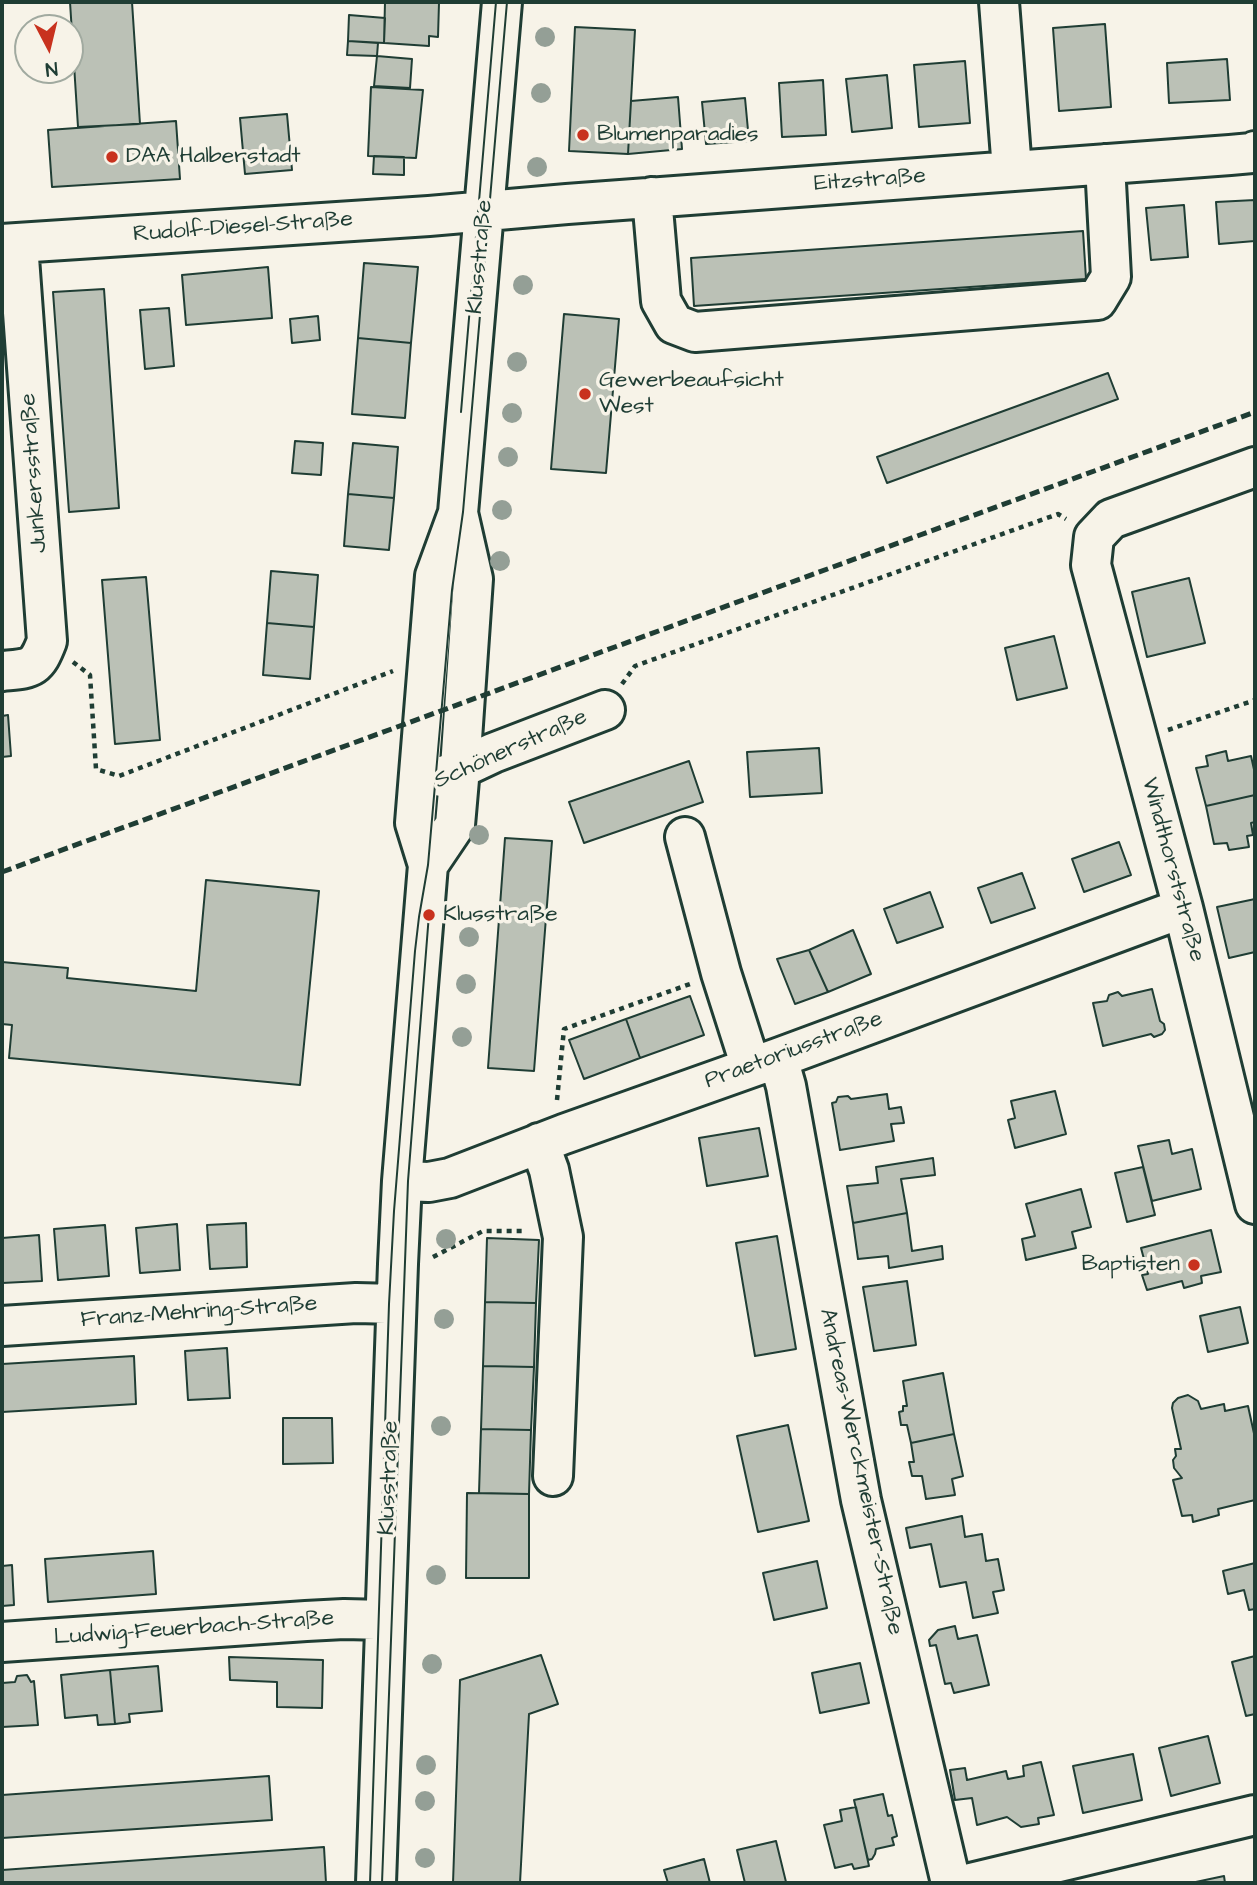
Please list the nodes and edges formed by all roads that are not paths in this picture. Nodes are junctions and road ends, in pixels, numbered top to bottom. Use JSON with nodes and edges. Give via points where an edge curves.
{"nodes":[{"id":1,"x":502,"y":2,"type":"edge"},
{"id":2,"x":999,"y":2,"type":"edge"},
{"id":3,"x":1255,"y":151,"type":"edge"},
{"id":4,"x":1105,"y":164,"type":"junction"},
{"id":5,"x":1012,"y":170,"type":"junction"},
{"id":6,"x":652,"y":198,"type":"junction"},
{"id":7,"x":485,"y":211,"type":"junction"},
{"id":8,"x":10,"y":244,"type":"edge"},
{"id":9,"x":1255,"y":467,"type":"edge"},
{"id":10,"x":458,"y":513,"type":"junction"},
{"id":11,"x":2,"y":671,"type":"edge"},
{"id":12,"x":605,"y":710,"type":"road end"},
{"id":13,"x":460,"y":768,"type":"junction"},
{"id":14,"x":418,"y":793,"type":"junction"},
{"id":15,"x":685,"y":837,"type":"dead end"},
{"id":16,"x":428,"y":865,"type":"junction"},
{"id":17,"x":1183,"y":908,"type":"junction"},
{"id":18,"x":764,"y":1062,"type":"junction"},
{"id":19,"x":551,"y":1139,"type":"junction"},
{"id":20,"x":402,"y":1181,"type":"junction"},
{"id":21,"x":1255,"y":1204,"type":"edge"},
{"id":22,"x":396,"y":1304,"type":"junction"},
{"id":23,"x":2,"y":1326,"type":"edge"},
{"id":24,"x":553,"y":1476,"type":"dead end"},
{"id":25,"x":386,"y":1620,"type":"junction"},
{"id":26,"x":2,"y":1642,"type":"edge"},
{"id":27,"x":1255,"y":1815,"type":"edge"},
{"id":28,"x":376,"y":1883,"type":"edge"},
{"id":29,"x":951,"y":1883,"type":"edge"},
{"id":30,"x":971,"y":1883,"type":"edge"}],
"edges":[{"from":1,"to":7,"type":"street","name":"Klusstraße"},
{"from":2,"to":5,"type":"street"},
{"from":3,"to":4,"type":"street","name":"Eitzstraße"},
{"from":4,"to":5,"type":"street","name":"Eitzstraße"},
{"from":4,"to":6,"type":"street","via":[[1111,277],[1097,300],[709,331],[695,332],[674,324],[661,301]]},
{"from":5,"to":6,"type":"street","name":"Eitzstraße"},
{"from":6,"to":7,"type":"street","name":"Eitzstraße"},
{"from":7,"to":8,"type":"street","name":"Rudolf-Diesel-Straße"},
{"from":7,"to":10,"type":"street","name":"Klusstraße"},
{"from":8,"to":11,"type":"street","name":"Junkersstraße","via":[[47,641],[41,658],[28,668]]},
{"from":9,"to":17,"type":"street","name":"Windthorststraße","via":[[1111,519],[1094,537],[1091,565]]},
{"from":10,"to":13,"type":"street","name":"Klusstraße","via":[[473,579]]},
{"from":10,"to":14,"type":"street","name":"Klusstraße","via":[[435,576]]},
{"from":12,"to":13,"type":"street","name":"Schönerstraße"},
{"from":13,"to":14,"type":"street","name":"Schönerstraße"},
{"from":13,"to":16,"type":"street","name":"Klusstraße","via":[[455,825]]},
{"from":14,"to":16,"type":"street","name":"Klusstraße","via":[[415,823]]},
{"from":15,"to":18,"type":"street","name":"Andreas-Werckmeister-Straße","via":[[721,973]]},
{"from":16,"to":20,"type":"street","name":"Klusstraße"},
{"from":17,"to":18,"type":"street","name":"Praetoriusstraße"},
{"from":17,"to":21,"type":"street","name":"Windthorststraße"},
{"from":18,"to":19,"type":"street","name":"Praetoriusstraße"},
{"from":18,"to":29,"type":"street","name":"Andreas-Werckmeister-Straße","via":[[786,1086],[862,1500]]},
{"from":19,"to":20,"type":"street","name":"Praetoriusstraße","via":[[450,1178]]},
{"from":19,"to":24,"type":"street","via":[[549,1170],[562,1231]]},
{"from":20,"to":22,"type":"street","name":"Klusstraße"},
{"from":22,"to":23,"type":"street","name":"Franz-Mehring-Straße"},
{"from":22,"to":25,"type":"street","name":"Klusstraße"},
{"from":25,"to":26,"type":"street","name":"Ludwig-Feuerbach-Straße","via":[[306,1621]]},
{"from":25,"to":28,"type":"street","name":"Klusstraße"},
{"from":27,"to":30,"type":"street"}]}
